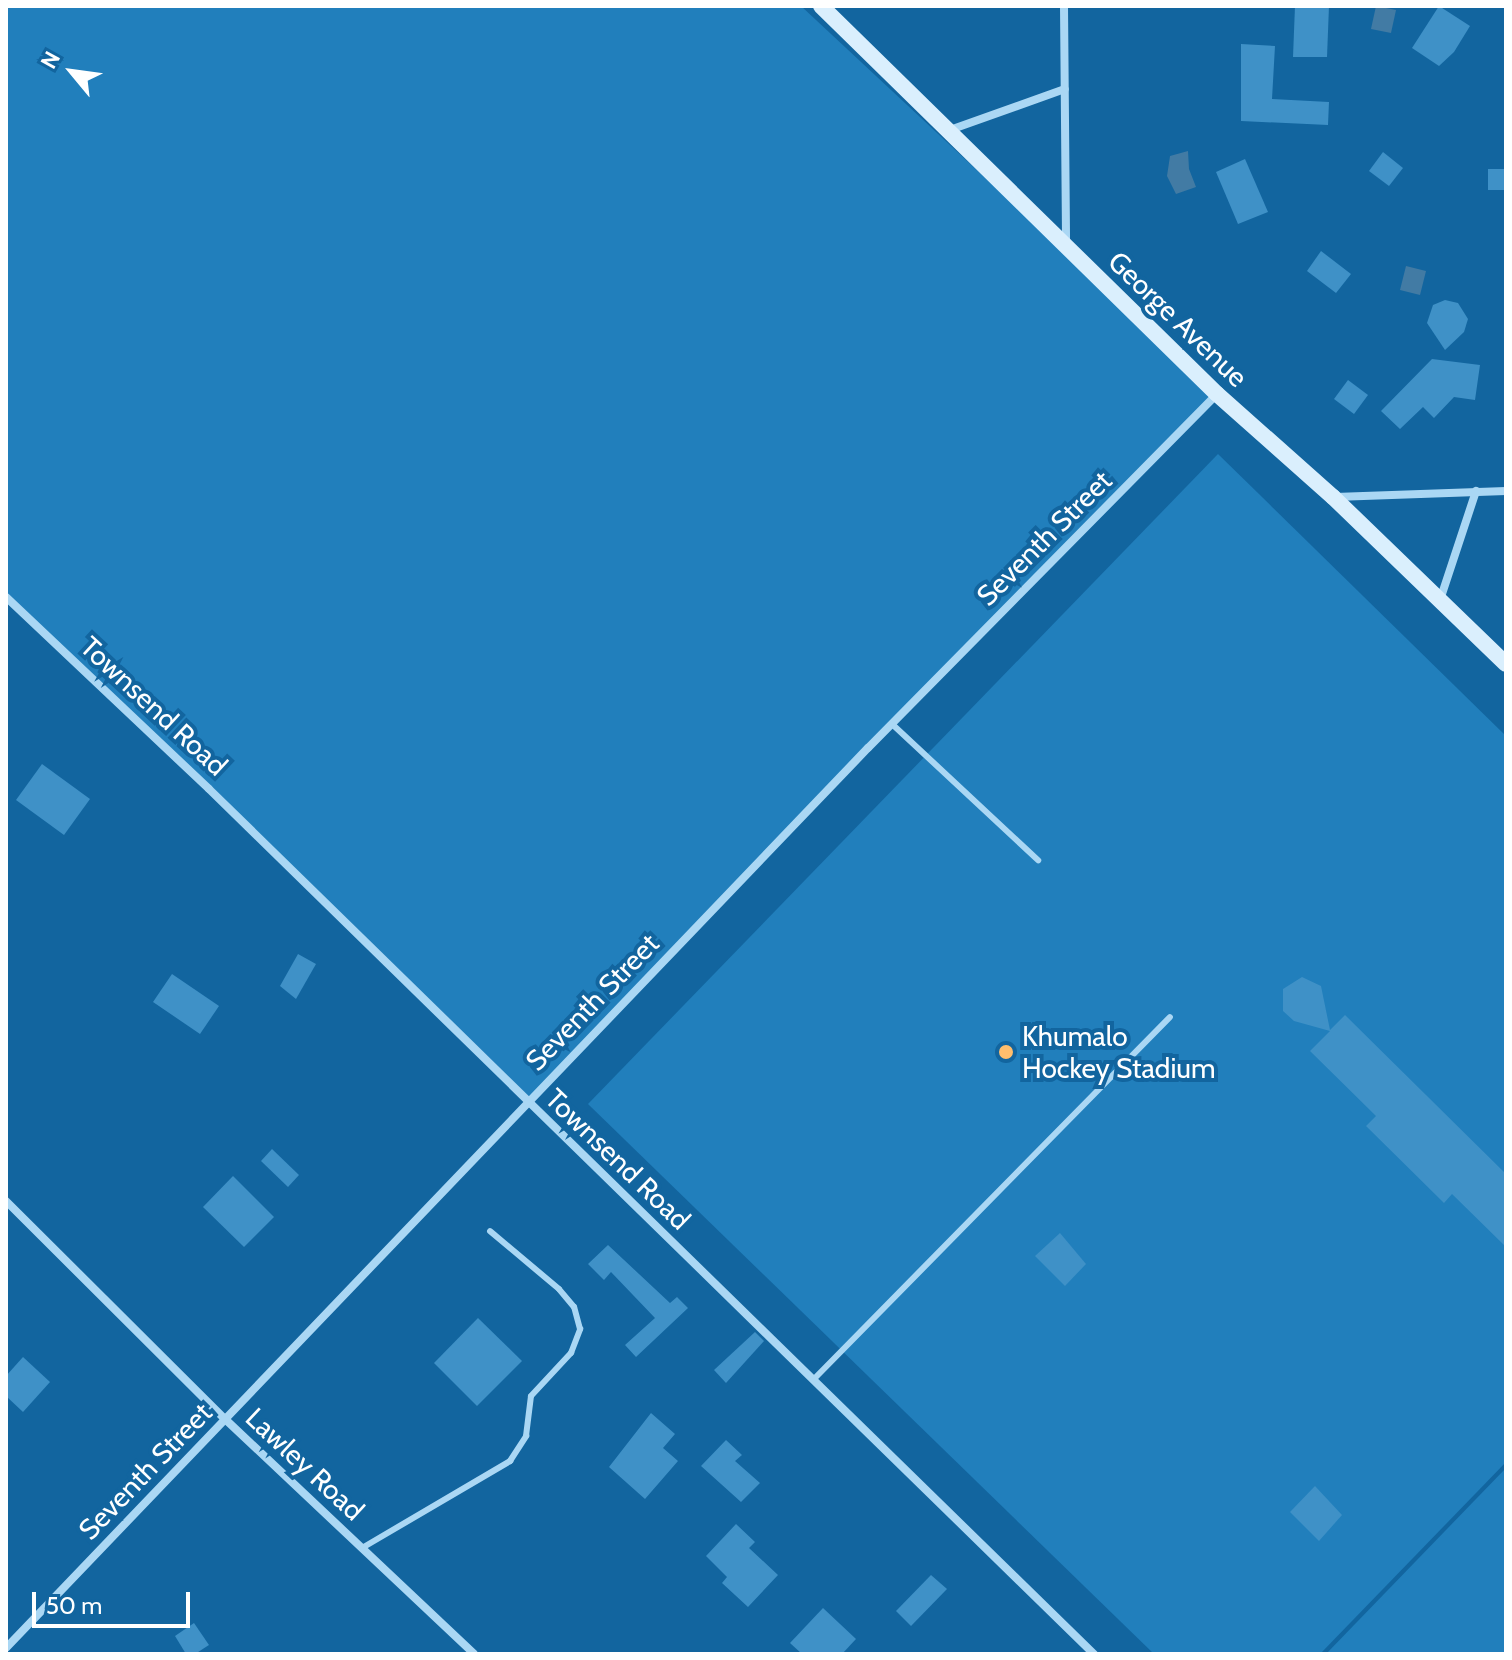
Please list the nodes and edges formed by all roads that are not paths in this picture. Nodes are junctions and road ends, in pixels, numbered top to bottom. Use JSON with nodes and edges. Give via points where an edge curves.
{"nodes":[{"id":1,"x":821,"y":6,"type":"edge"},
{"id":2,"x":1064,"y":6,"type":"edge"},
{"id":3,"x":1065,"y":89,"type":"junction"},
{"id":4,"x":946,"y":131,"type":"junction"},
{"id":5,"x":1066,"y":247,"type":"junction"},
{"id":6,"x":1217,"y":394,"type":"junction"},
{"id":7,"x":1476,"y":491,"type":"junction"},
{"id":8,"x":1506,"y":491,"type":"edge"},
{"id":9,"x":1333,"y":497,"type":"junction"},
{"id":10,"x":6,"y":597,"type":"edge"},
{"id":11,"x":1440,"y":600,"type":"junction"},
{"id":12,"x":1506,"y":664,"type":"edge"},
{"id":13,"x":892,"y":724,"type":"junction"},
{"id":14,"x":1038,"y":860,"type":"dead end"},
{"id":15,"x":1170,"y":1017,"type":"dead end"},
{"id":16,"x":528,"y":1101,"type":"junction"},
{"id":17,"x":6,"y":1201,"type":"edge"},
{"id":18,"x":490,"y":1231,"type":"dead end"},
{"id":19,"x":813,"y":1380,"type":"junction"},
{"id":20,"x":225,"y":1419,"type":"junction"},
{"id":21,"x":362,"y":1548,"type":"junction"},
{"id":22,"x":6,"y":1648,"type":"edge"},
{"id":23,"x":474,"y":1654,"type":"edge"},
{"id":24,"x":1094,"y":1654,"type":"edge"}],
"edges":[{"from":1,"to":4,"type":"main road","name":"George Avenue"},
{"from":2,"to":3,"type":"street"},
{"from":3,"to":4,"type":"street"},
{"from":3,"to":5,"type":"street"},
{"from":4,"to":5,"type":"main road","name":"George Avenue"},
{"from":5,"to":6,"type":"main road","name":"George Avenue"},
{"from":6,"to":9,"type":"main road","name":"George Avenue"},
{"from":6,"to":13,"type":"street","name":"Seventh Street"},
{"from":7,"to":8,"type":"street"},
{"from":7,"to":9,"type":"street"},
{"from":7,"to":11,"type":"street"},
{"from":9,"to":11,"type":"main road","name":"George Avenue"},
{"from":10,"to":16,"type":"street","name":"Townsend Road"},
{"from":11,"to":12,"type":"main road","name":"George Avenue"},
{"from":13,"to":14,"type":"lane"},
{"from":13,"to":16,"type":"street","name":"Seventh Street"},
{"from":15,"to":19,"type":"lane"},
{"from":16,"to":19,"type":"street","name":"Townsend Road"},
{"from":16,"to":20,"type":"street","name":"Seventh Street"},
{"from":17,"to":20,"type":"street","name":"Lawley Road"},
{"from":18,"to":21,"type":"lane","via":[[574,1307],[580,1329],[571,1353],[531,1396],[526,1436],[510,1461]]},
{"from":19,"to":24,"type":"street","name":"Townsend Road"},
{"from":20,"to":21,"type":"street","name":"Lawley Road"},
{"from":20,"to":22,"type":"street","name":"Seventh Street"},
{"from":21,"to":23,"type":"street","name":"Lawley Road"}]}
